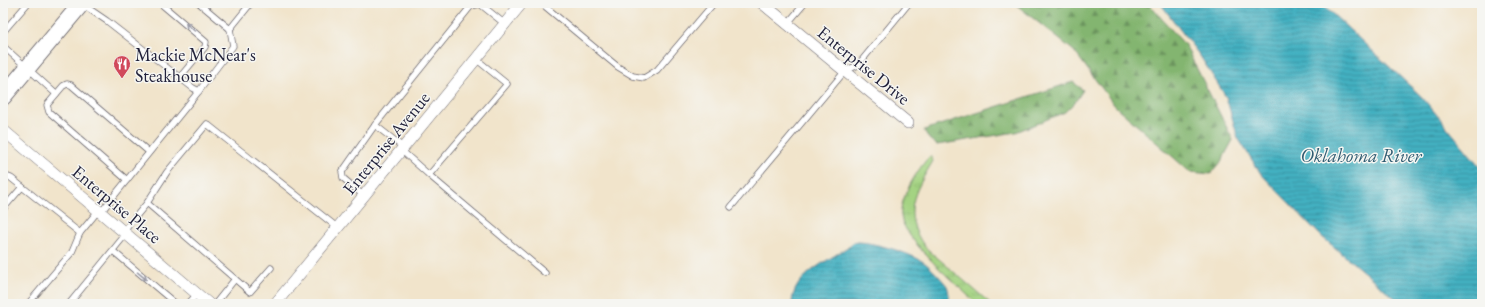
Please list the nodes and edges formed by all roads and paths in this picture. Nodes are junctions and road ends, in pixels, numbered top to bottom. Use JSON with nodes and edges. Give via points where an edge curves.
{"nodes":[{"id":1,"x":28,"y":3,"type":"edge"},
{"id":2,"x":81,"y":3,"type":"edge"},
{"id":3,"x":160,"y":3,"type":"edge"},
{"id":4,"x":199,"y":3,"type":"edge"},
{"id":5,"x":251,"y":3,"type":"edge"},
{"id":6,"x":522,"y":3,"type":"edge"},
{"id":7,"x":541,"y":3,"type":"edge"},
{"id":8,"x":714,"y":3,"type":"edge"},
{"id":9,"x":762,"y":3,"type":"edge"},
{"id":10,"x":805,"y":3,"type":"edge"},
{"id":11,"x":908,"y":3,"type":"edge"},
{"id":12,"x":505,"y":24,"type":"junction"},
{"id":13,"x":788,"y":24,"type":"junction"},
{"id":14,"x":230,"y":29,"type":"junction"},
{"id":15,"x":3,"y":32,"type":"edge"},
{"id":16,"x":3,"y":46,"type":"edge"},
{"id":17,"x":476,"y":59,"type":"junction"},
{"id":18,"x":28,"y":68,"type":"junction"},
{"id":19,"x":845,"y":71,"type":"junction"},
{"id":20,"x":180,"y":77,"type":"junction"},
{"id":21,"x":199,"y":90,"type":"junction"},
{"id":22,"x":56,"y":94,"type":"junction"},
{"id":23,"x":3,"y":97,"type":"edge"},
{"id":24,"x":908,"y":123,"type":"dead end"},
{"id":25,"x":376,"y":125,"type":"junction"},
{"id":26,"x":3,"y":130,"type":"edge"},
{"id":27,"x":402,"y":149,"type":"junction"},
{"id":28,"x":149,"y":152,"type":"junction"},
{"id":29,"x":3,"y":175,"type":"edge"},
{"id":30,"x":429,"y":175,"type":"junction"},
{"id":31,"x":127,"y":180,"type":"junction"},
{"id":32,"x":22,"y":187,"type":"junction"},
{"id":33,"x":364,"y":196,"type":"junction"},
{"id":34,"x":147,"y":203,"type":"junction"},
{"id":35,"x":731,"y":207,"type":"dead end"},
{"id":36,"x":3,"y":209,"type":"edge"},
{"id":37,"x":100,"y":212,"type":"junction"},
{"id":38,"x":338,"y":228,"type":"junction"},
{"id":39,"x":125,"y":232,"type":"junction"},
{"id":40,"x":80,"y":233,"type":"junction"},
{"id":41,"x":113,"y":251,"type":"junction"},
{"id":42,"x":271,"y":268,"type":"dead end"},
{"id":43,"x":545,"y":273,"type":"dead end"},
{"id":44,"x":235,"y":279,"type":"junction"},
{"id":45,"x":197,"y":294,"type":"junction"},
{"id":46,"x":28,"y":304,"type":"edge"},
{"id":47,"x":69,"y":304,"type":"edge"},
{"id":48,"x":176,"y":304,"type":"edge"},
{"id":49,"x":188,"y":304,"type":"edge"},
{"id":50,"x":209,"y":304,"type":"edge"},
{"id":51,"x":215,"y":304,"type":"edge"},
{"id":52,"x":277,"y":304,"type":"edge"}],
"edges":[{"from":1,"to":15,"type":"lane"},
{"from":2,"to":18,"type":"main road"},
{"from":2,"to":20,"type":"lane"},
{"from":20,"to":3,"type":"lane","one_way":true,"via":[[205,47],[206,42]]},
{"from":4,"to":14,"type":"lane"},
{"from":5,"to":14,"type":"lane"},
{"from":6,"to":12,"type":"street","name":"Enterprise Avenue"},
{"from":7,"to":8,"type":"lane","via":[[618,67],[633,76],[644,78],[657,70]]},
{"from":9,"to":13,"type":"street","name":"Enterprise Drive"},
{"from":10,"to":13,"type":"lane"},
{"from":11,"to":19,"type":"lane","via":[[858,64]]},
{"from":12,"to":17,"type":"street","name":"Enterprise Avenue"},
{"from":12,"to":25,"type":"lane","via":[[480,4],[471,6]]},
{"from":13,"to":19,"type":"street","name":"Enterprise Drive"},
{"from":14,"to":21,"type":"lane","via":[[233,46]]},
{"from":16,"to":18,"type":"lane"},
{"from":17,"to":27,"type":"street","name":"Enterprise Avenue"},
{"from":17,"to":30,"type":"lane","via":[[507,84]]},
{"from":18,"to":22,"type":"lane"},
{"from":18,"to":23,"type":"main road"},
{"from":19,"to":24,"type":"street","name":"Enterprise Drive"},
{"from":19,"to":35,"type":"lane"},
{"from":20,"to":21,"type":"lane"},
{"from":21,"to":28,"type":"lane"},
{"from":22,"to":28,"type":"lane","via":[[63,86],[72,85]]},
{"from":22,"to":31,"type":"lane","via":[[47,105],[49,112]]},
{"from":25,"to":27,"type":"lane"},
{"from":25,"to":33,"type":"lane","via":[[342,172],[343,178]]},
{"from":26,"to":37,"type":"street","name":"Enterprise Place"},
{"from":27,"to":30,"type":"lane"},
{"from":27,"to":33,"type":"street","name":"Enterprise Avenue"},
{"from":28,"to":31,"type":"lane"},
{"from":29,"to":32,"type":"lane"},
{"from":30,"to":43,"type":"lane"},
{"from":31,"to":37,"type":"lane"},
{"from":32,"to":36,"type":"lane"},
{"from":32,"to":40,"type":"lane"},
{"from":33,"to":38,"type":"street","name":"Enterprise Avenue"},
{"from":34,"to":38,"type":"lane","via":[[167,172],[207,124]]},
{"from":34,"to":39,"type":"lane"},
{"from":34,"to":44,"type":"lane"},
{"from":37,"to":39,"type":"street","name":"Enterprise Place"},
{"from":37,"to":40,"type":"lane"},
{"from":38,"to":52,"type":"street","name":"Enterprise Avenue"},
{"from":39,"to":41,"type":"lane"},
{"from":39,"to":45,"type":"street","name":"Enterprise Place"},
{"from":40,"to":46,"type":"lane","via":[[72,252]]},
{"from":41,"to":47,"type":"lane"},
{"from":41,"to":48,"type":"lane","one_way":true},
{"from":42,"to":44,"type":"lane","via":[[250,292]]},
{"from":44,"to":51,"type":"lane"},
{"from":45,"to":49,"type":"lane"},
{"from":45,"to":50,"type":"street","name":"Enterprise Place"}]}
